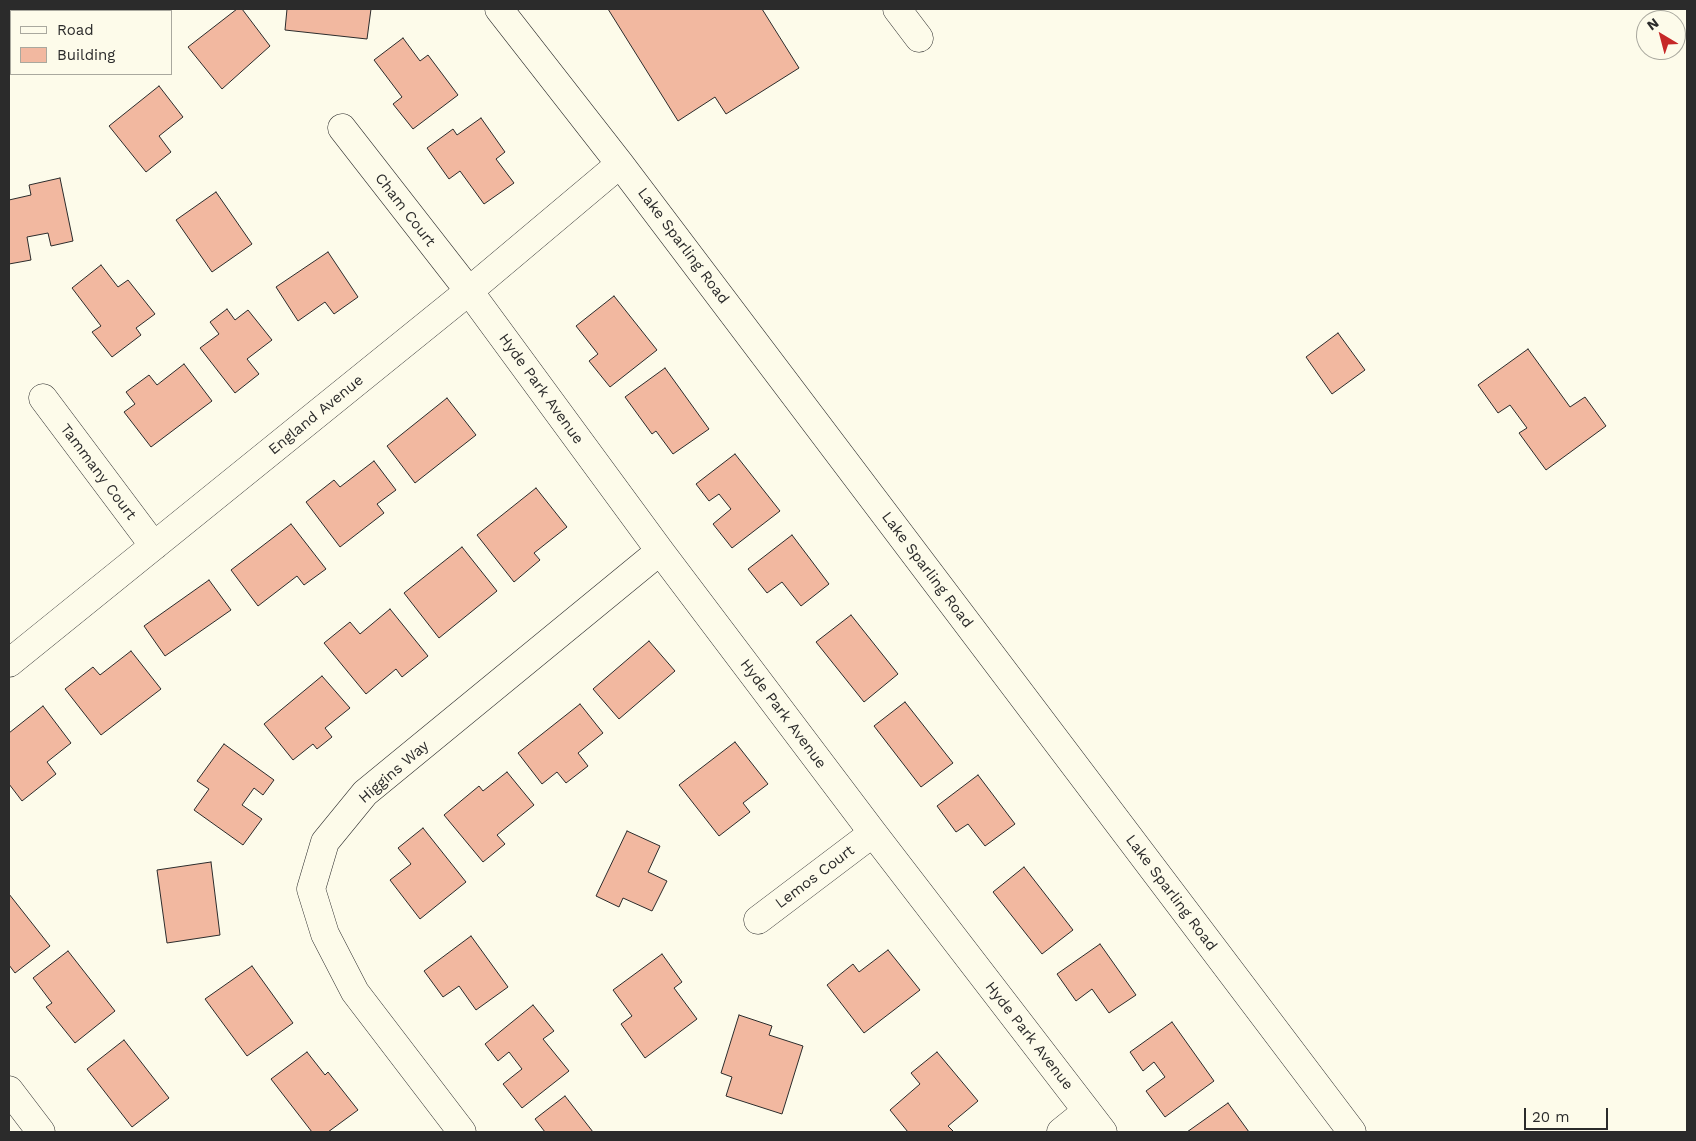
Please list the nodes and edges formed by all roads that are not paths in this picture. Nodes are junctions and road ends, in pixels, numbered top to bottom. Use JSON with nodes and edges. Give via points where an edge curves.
{"nodes":[{"id":1,"x":499,"y":9,"type":"edge"},
{"id":2,"x":898,"y":9,"type":"edge"},
{"id":3,"x":919,"y":38,"type":"dead end"},
{"id":4,"x":342,"y":128,"type":"dead end"},
{"id":5,"x":620,"y":164,"type":"junction"},
{"id":6,"x":469,"y":291,"type":"junction"},
{"id":7,"x":43,"y":398,"type":"dead end"},
{"id":8,"x":154,"y":546,"type":"junction"},
{"id":9,"x":660,"y":551,"type":"junction"},
{"id":10,"x":9,"y":663,"type":"edge"},
{"id":11,"x":873,"y":833,"type":"junction"},
{"id":12,"x":758,"y":920,"type":"dead end"},
{"id":13,"x":9,"y":1090,"type":"edge"},
{"id":14,"x":1087,"y":1111,"type":"junction"},
{"id":15,"x":25,"y":1123,"type":"edge"},
{"id":16,"x":462,"y":1132,"type":"edge"},
{"id":17,"x":1061,"y":1132,"type":"edge"},
{"id":18,"x":1103,"y":1132,"type":"edge"},
{"id":19,"x":1352,"y":1132,"type":"edge"}],
"edges":[{"from":1,"to":5,"type":"street","name":"Lake Sparling Road"},
{"from":2,"to":3,"type":"street"},
{"from":4,"to":6,"type":"street","name":"Cham Court"},
{"from":5,"to":6,"type":"street","name":"England Avenue"},
{"from":5,"to":19,"type":"street","name":"Lake Sparling Road"},
{"from":6,"to":8,"type":"street","name":"England Avenue"},
{"from":6,"to":9,"type":"street","name":"Hyde Park Avenue"},
{"from":7,"to":8,"type":"street","name":"Tammany Court"},
{"from":8,"to":10,"type":"street","name":"England Avenue"},
{"from":9,"to":11,"type":"street","name":"Hyde Park Avenue"},
{"from":9,"to":16,"type":"street","name":"Higgins Way","via":[[365,793],[325,842],[311,889],[325,934],[355,992]]},
{"from":11,"to":12,"type":"street","name":"Lemos Court"},
{"from":11,"to":14,"type":"street","name":"Hyde Park Avenue"},
{"from":13,"to":15,"type":"street"},
{"from":14,"to":17,"type":"street"},
{"from":14,"to":18,"type":"street","name":"Hyde Park Avenue"}]}
